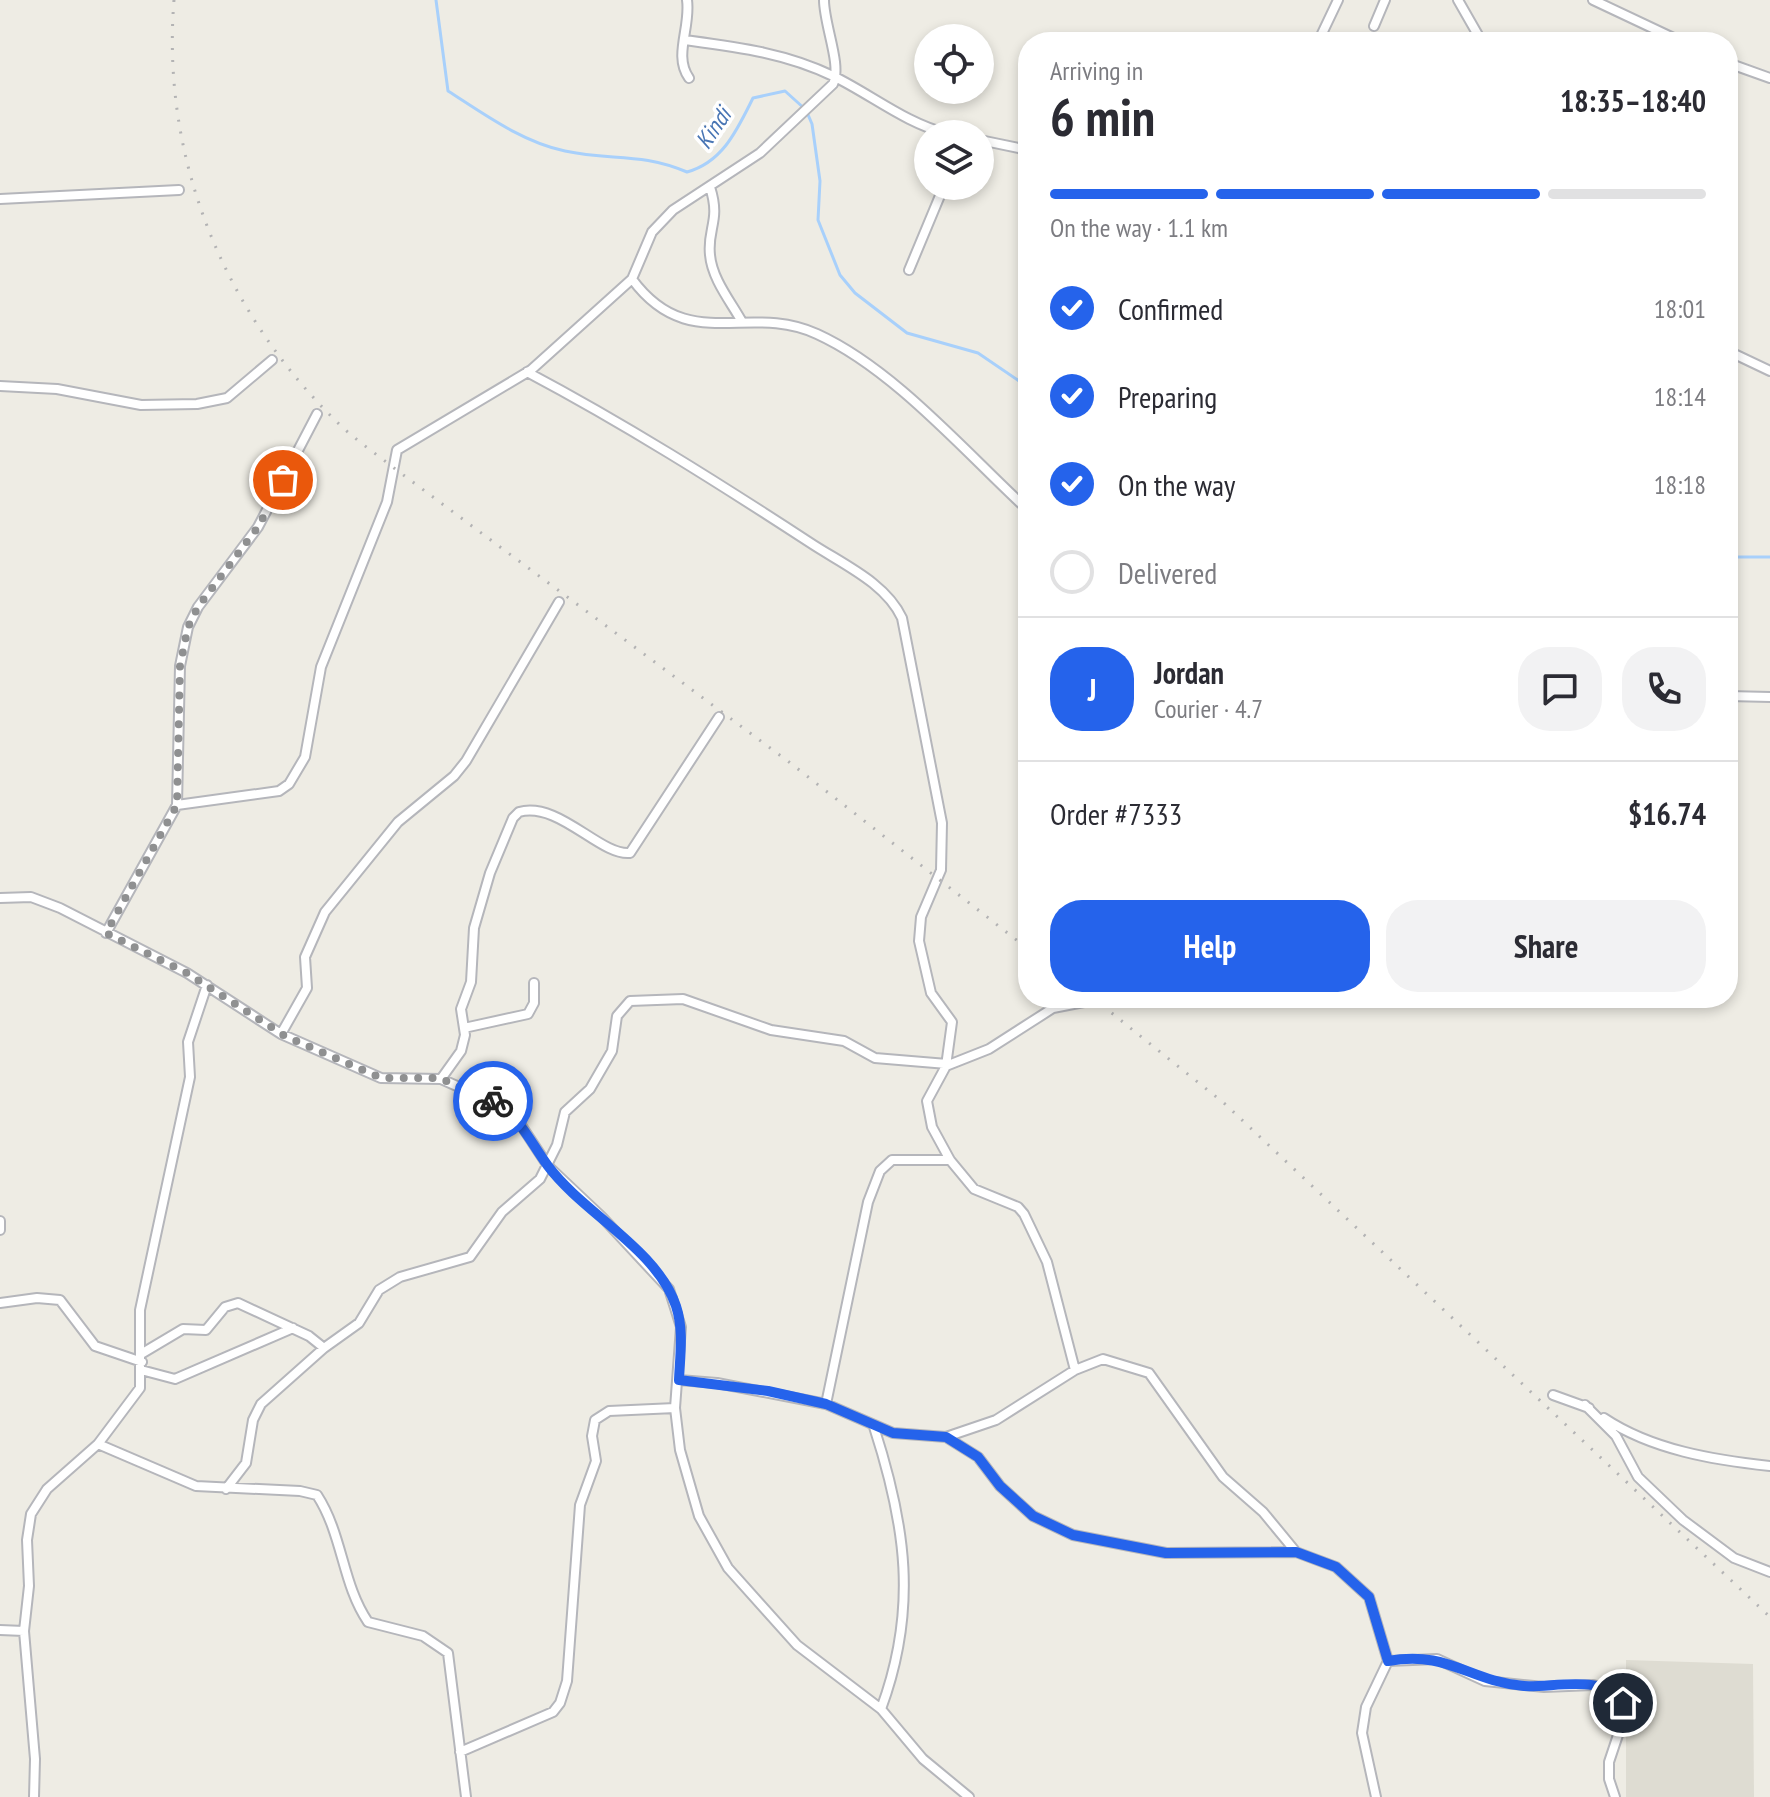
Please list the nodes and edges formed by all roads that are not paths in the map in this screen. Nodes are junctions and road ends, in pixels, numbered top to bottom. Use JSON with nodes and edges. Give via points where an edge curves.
{"nodes":[{"id":1,"x":687,"y":0,"type":"edge"},
{"id":2,"x":824,"y":0,"type":"edge"},
{"id":3,"x":1338,"y":0,"type":"edge"},
{"id":4,"x":1385,"y":0,"type":"edge"},
{"id":5,"x":1458,"y":0,"type":"edge"},
{"id":6,"x":1593,"y":0,"type":"edge"},
{"id":7,"x":1374,"y":26,"type":"dead end"},
{"id":8,"x":1323,"y":32,"type":"edge"},
{"id":9,"x":1476,"y":32,"type":"edge"},
{"id":10,"x":1661,"y":32,"type":"edge"},
{"id":11,"x":685,"y":40,"type":"junction"},
{"id":12,"x":1738,"y":67,"type":"edge"},
{"id":13,"x":836,"y":77,"type":"junction"},
{"id":14,"x":689,"y":78,"type":"dead end"},
{"id":15,"x":1770,"y":78,"type":"edge"},
{"id":16,"x":914,"y":120,"type":"edge"},
{"id":17,"x":994,"y":143,"type":"edge"},
{"id":18,"x":1018,"y":148,"type":"edge"},
{"id":19,"x":710,"y":187,"type":"junction"},
{"id":20,"x":179,"y":190,"type":"dead end"},
{"id":21,"x":0,"y":199,"type":"edge"},
{"id":22,"x":938,"y":200,"type":"edge"},
{"id":23,"x":909,"y":270,"type":"dead end"},
{"id":24,"x":632,"y":279,"type":"junction"},
{"id":25,"x":742,"y":322,"type":"junction"},
{"id":26,"x":1738,"y":356,"type":"edge"},
{"id":27,"x":272,"y":360,"type":"dead end"},
{"id":28,"x":1770,"y":371,"type":"edge"},
{"id":29,"x":527,"y":372,"type":"junction"},
{"id":30,"x":0,"y":386,"type":"edge"},
{"id":31,"x":317,"y":414,"type":"dead end"},
{"id":32,"x":1018,"y":500,"type":"edge"},
{"id":33,"x":559,"y":602,"type":"dead end"},
{"id":34,"x":1738,"y":696,"type":"edge"},
{"id":35,"x":1770,"y":697,"type":"edge"},
{"id":36,"x":719,"y":717,"type":"dead end"},
{"id":37,"x":177,"y":805,"type":"junction"},
{"id":38,"x":0,"y":898,"type":"edge"},
{"id":39,"x":106,"y":933,"type":"junction"},
{"id":40,"x":534,"y":983,"type":"dead end"},
{"id":41,"x":207,"y":985,"type":"junction"},
{"id":42,"x":1053,"y":1008,"type":"edge"},
{"id":43,"x":464,"y":1028,"type":"junction"},
{"id":44,"x":281,"y":1034,"type":"junction"},
{"id":45,"x":946,"y":1065,"type":"junction"},
{"id":46,"x":441,"y":1079,"type":"junction"},
{"id":47,"x":950,"y":1160,"type":"junction"},
{"id":48,"x":548,"y":1166,"type":"junction"},
{"id":49,"x":0,"y":1221,"type":"edge"},
{"id":50,"x":0,"y":1230,"type":"edge"},
{"id":51,"x":0,"y":1303,"type":"edge"},
{"id":52,"x":293,"y":1328,"type":"junction"},
{"id":53,"x":324,"y":1348,"type":"junction"},
{"id":54,"x":141,"y":1362,"type":"junction"},
{"id":55,"x":1075,"y":1370,"type":"junction"},
{"id":56,"x":679,"y":1380,"type":"junction"},
{"id":57,"x":1553,"y":1395,"type":"dead end"},
{"id":58,"x":826,"y":1404,"type":"junction"},
{"id":59,"x":1585,"y":1405,"type":"junction"},
{"id":60,"x":675,"y":1408,"type":"junction"},
{"id":61,"x":874,"y":1427,"type":"junction"},
{"id":62,"x":946,"y":1437,"type":"junction"},
{"id":63,"x":98,"y":1444,"type":"junction"},
{"id":64,"x":1770,"y":1466,"type":"edge"},
{"id":65,"x":226,"y":1489,"type":"junction"},
{"id":66,"x":1296,"y":1552,"type":"junction"},
{"id":67,"x":1770,"y":1572,"type":"edge"},
{"id":68,"x":0,"y":1630,"type":"edge"},
{"id":69,"x":24,"y":1631,"type":"junction"},
{"id":70,"x":1388,"y":1661,"type":"junction"},
{"id":71,"x":881,"y":1709,"type":"junction"},
{"id":72,"x":460,"y":1752,"type":"junction"},
{"id":73,"x":34,"y":1797,"type":"edge"},
{"id":74,"x":466,"y":1797,"type":"edge"},
{"id":75,"x":969,"y":1797,"type":"edge"},
{"id":76,"x":1376,"y":1797,"type":"edge"},
{"id":77,"x":1615,"y":1797,"type":"edge"}],
"edges":[{"from":1,"to":11,"type":"street"},
{"from":2,"to":13,"type":"street"},
{"from":3,"to":8,"type":"street"},
{"from":4,"to":7,"type":"street"},
{"from":5,"to":9,"type":"street"},
{"from":6,"to":10,"type":"street"},
{"from":11,"to":13,"type":"street","via":[[792,58]]},
{"from":11,"to":14,"type":"street","via":[[681,66]]},
{"from":12,"to":15,"type":"street"},
{"from":13,"to":16,"type":"street"},
{"from":13,"to":19,"type":"street","via":[[790,127]]},
{"from":17,"to":18,"type":"street"},
{"from":19,"to":24,"type":"street","via":[[683,201],[652,232]]},
{"from":19,"to":25,"type":"street","via":[[716,218],[712,263]]},
{"from":20,"to":21,"type":"street"},
{"from":22,"to":23,"type":"street"},
{"from":24,"to":25,"type":"street","via":[[655,305],[678,319]]},
{"from":24,"to":29,"type":"street"},
{"from":25,"to":32,"type":"street","via":[[803,329],[835,343],[935,420]]},
{"from":26,"to":28,"type":"street"},
{"from":27,"to":30,"type":"street","via":[[227,398],[197,404],[141,405],[57,389]]},
{"from":29,"to":37,"type":"street","via":[[397,450],[387,502],[321,667],[305,757],[285,789]]},
{"from":29,"to":45,"type":"street","via":[[744,498],[895,603],[942,823],[941,870],[919,928],[931,993],[952,1022]]},
{"from":31,"to":37,"type":"street","via":[[265,515],[188,627],[180,666]]},
{"from":33,"to":44,"type":"street","via":[[466,761],[398,822],[325,912],[305,957],[307,988]]},
{"from":34,"to":35,"type":"street"},
{"from":36,"to":43,"type":"street","via":[[630,853],[537,810],[513,818],[474,928],[471,982],[461,1009]]},
{"from":37,"to":39,"type":"street"},
{"from":38,"to":39,"type":"street","via":[[45,900]]},
{"from":39,"to":41,"type":"street"},
{"from":40,"to":43,"type":"street","via":[[528,1014]]},
{"from":41,"to":44,"type":"street"},
{"from":41,"to":54,"type":"street","via":[[188,1042],[190,1077],[146,1280],[138,1329]]},
{"from":42,"to":45,"type":"street","via":[[989,1049]]},
{"from":43,"to":46,"type":"street","via":[[456,1063]]},
{"from":44,"to":46,"type":"street","via":[[381,1078]]},
{"from":45,"to":47,"type":"street","via":[[927,1101],[932,1127]]},
{"from":45,"to":48,"type":"street","via":[[875,1058],[844,1041],[771,1030],[683,999],[644,997],[630,1001],[617,1016],[612,1051],[590,1089],[565,1112]]},
{"from":46,"to":48,"type":"street","via":[[502,1106]]},
{"from":47,"to":55,"type":"street","via":[[974,1189],[1024,1214],[1047,1262]]},
{"from":47,"to":58,"type":"street","via":[[892,1160],[880,1171],[868,1202]]},
{"from":48,"to":53,"type":"street","via":[[502,1212],[470,1257],[400,1277],[379,1290],[349,1333]]},
{"from":48,"to":56,"type":"street","via":[[669,1289],[681,1327]]},
{"from":49,"to":50,"type":"street"},
{"from":51,"to":54,"type":"street","via":[[60,1300],[95,1346]]},
{"from":52,"to":53,"type":"street"},
{"from":52,"to":54,"type":"street","via":[[175,1379]]},
{"from":52,"to":54,"type":"street","via":[[232,1303],[206,1330],[183,1329]]},
{"from":53,"to":65,"type":"street","via":[[255,1411],[246,1463]]},
{"from":54,"to":63,"type":"street","via":[[136,1396]]},
{"from":55,"to":62,"type":"street","via":[[996,1420]]},
{"from":55,"to":66,"type":"street","via":[[1103,1359],[1149,1373],[1223,1477],[1263,1512]]},
{"from":56,"to":58,"type":"street"},
{"from":56,"to":60,"type":"street"},
{"from":57,"to":59,"type":"street"},
{"from":58,"to":61,"type":"street"},
{"from":59,"to":64,"type":"street","via":[[1618,1428],[1689,1453]]},
{"from":59,"to":67,"type":"street","via":[[1616,1436],[1638,1477],[1683,1520],[1734,1558]]},
{"from":60,"to":71,"type":"street","via":[[699,1516],[728,1568],[797,1645]]},
{"from":60,"to":72,"type":"street","via":[[609,1411],[595,1420],[596,1461],[580,1505],[567,1681],[560,1703],[553,1712]]},
{"from":61,"to":62,"type":"street","via":[[914,1437]]},
{"from":61,"to":71,"type":"street","via":[[902,1525],[903,1563],[900,1647]]},
{"from":62,"to":66,"type":"street","via":[[978,1457],[1033,1516],[1073,1535],[1158,1553]]},
{"from":63,"to":65,"type":"street","via":[[175,1480]]},
{"from":63,"to":69,"type":"street","via":[[47,1489],[31,1514]]},
{"from":65,"to":72,"type":"street","via":[[317,1495],[328,1512],[357,1606],[368,1622],[423,1636],[448,1653]]},
{"from":66,"to":70,"type":"street","via":[[1336,1567],[1369,1597]]},
{"from":68,"to":69,"type":"street"},
{"from":69,"to":73,"type":"street"},
{"from":70,"to":76,"type":"street","via":[[1366,1707],[1362,1733]]},
{"from":70,"to":77,"type":"street","via":[[1437,1659],[1485,1681],[1593,1685],[1613,1692],[1623,1703],[1624,1717],[1609,1762]]},
{"from":71,"to":75,"type":"street","via":[[923,1759]]},
{"from":72,"to":74,"type":"street"}]}
